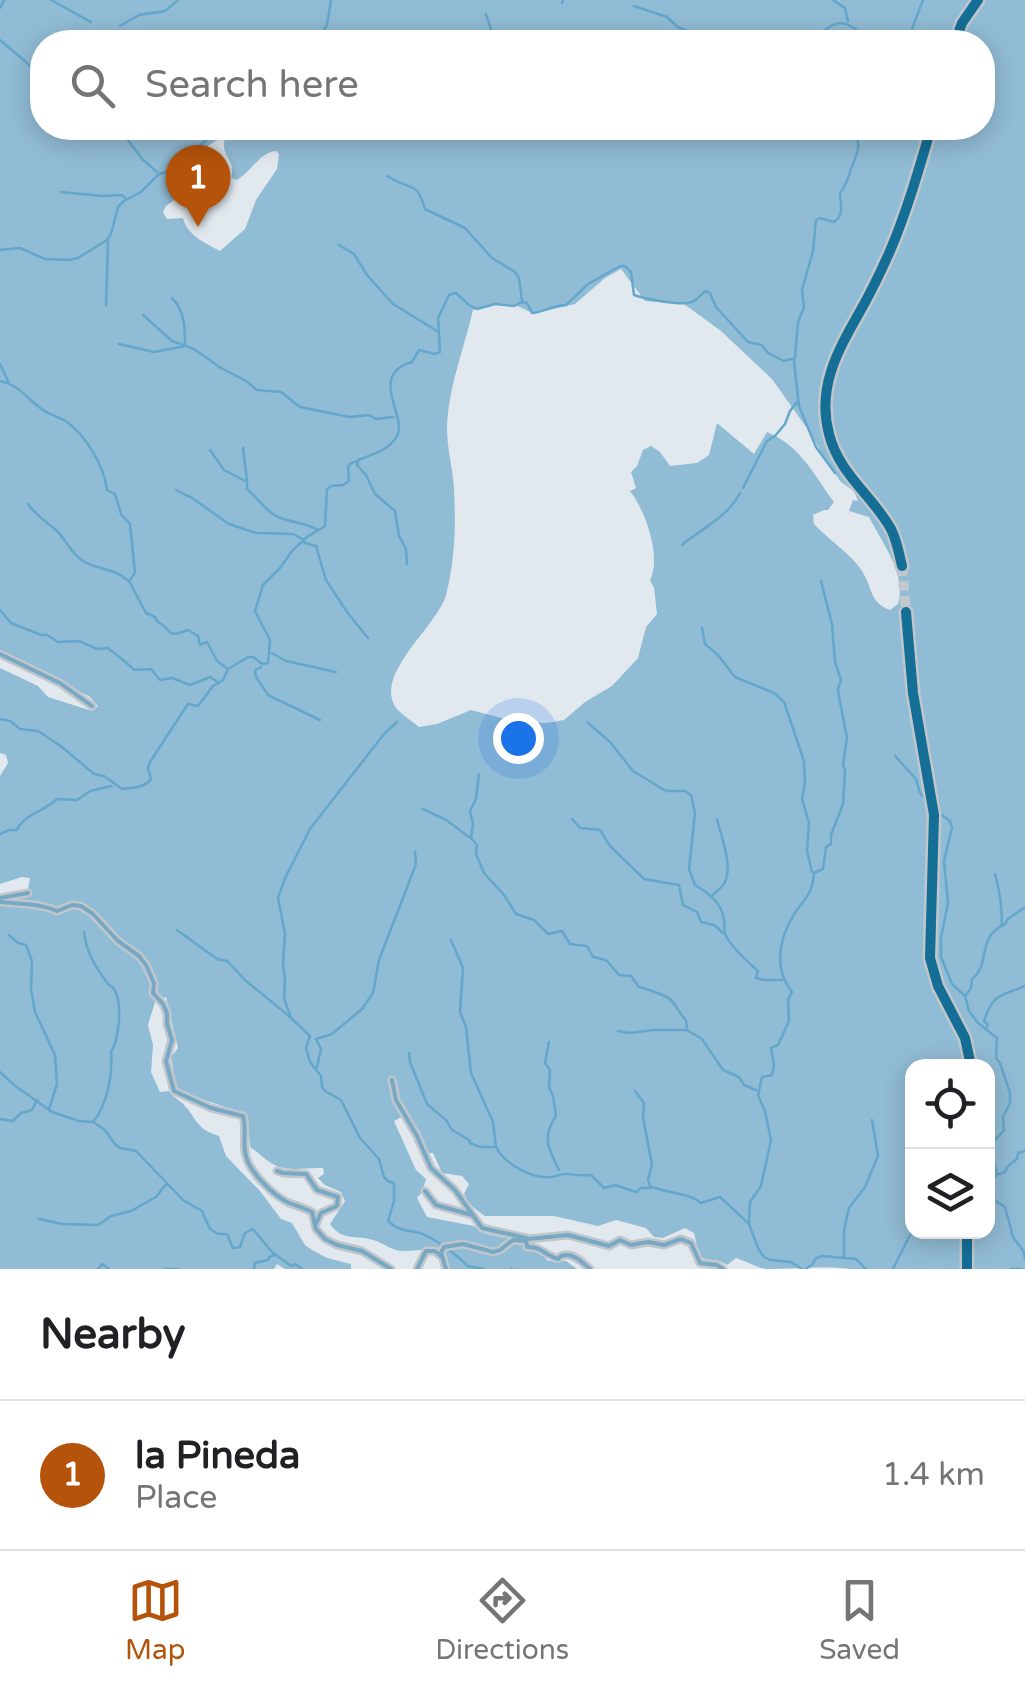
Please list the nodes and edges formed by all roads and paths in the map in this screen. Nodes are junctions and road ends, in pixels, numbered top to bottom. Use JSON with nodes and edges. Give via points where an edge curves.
{"nodes":[{"id":1,"x":976,"y":0,"type":"edge"},
{"id":2,"x":958,"y":30,"type":"edge"},
{"id":3,"x":925,"y":140,"type":"edge"},
{"id":4,"x":901,"y":561,"type":"tunnel mouth"},
{"id":5,"x":906,"y":612,"type":"tunnel mouth"},
{"id":6,"x":0,"y":654,"type":"edge"},
{"id":7,"x":92,"y":706,"type":"dead end"},
{"id":8,"x":28,"y":892,"type":"dead end"},
{"id":9,"x":0,"y":900,"type":"edge"},
{"id":10,"x":971,"y":1059,"type":"edge"},
{"id":11,"x":392,"y":1080,"type":"dead end"},
{"id":12,"x":277,"y":1170,"type":"dead end"},
{"id":13,"x":425,"y":1192,"type":"dead end"},
{"id":14,"x":474,"y":1215,"type":"junction"},
{"id":15,"x":315,"y":1226,"type":"junction"},
{"id":16,"x":968,"y":1239,"type":"edge"},
{"id":17,"x":527,"y":1240,"type":"junction"},
{"id":18,"x":444,"y":1258,"type":"junction"},
{"id":19,"x":391,"y":1269,"type":"edge"},
{"id":20,"x":417,"y":1269,"type":"edge"},
{"id":21,"x":446,"y":1269,"type":"edge"},
{"id":22,"x":590,"y":1269,"type":"edge"},
{"id":23,"x":722,"y":1269,"type":"edge"},
{"id":24,"x":968,"y":1269,"type":"edge"}],
"edges":[{"from":1,"to":2,"type":"main road"},
{"from":3,"to":4,"type":"main road","via":[[892,240],[833,356],[823,414],[839,466],[890,532]]},
{"from":5,"to":10,"type":"main road","via":[[936,814],[934,965]]},
{"from":6,"to":7,"type":"street"},
{"from":8,"to":9,"type":"street"},
{"from":9,"to":15,"type":"street","via":[[56,911],[79,905],[139,956],[167,1013],[172,1040],[166,1061],[174,1091],[244,1118],[253,1173],[284,1201],[313,1213]]},
{"from":11,"to":14,"type":"street","via":[[428,1165]]},
{"from":12,"to":15,"type":"street","via":[[306,1174],[318,1190],[338,1197]]},
{"from":13,"to":14,"type":"street","via":[[436,1205]]},
{"from":14,"to":17,"type":"street","via":[[485,1230]]},
{"from":15,"to":19,"type":"street","via":[[329,1241]]},
{"from":16,"to":24,"type":"main road"},
{"from":17,"to":18,"type":"street","via":[[493,1252],[446,1246]]},
{"from":17,"to":22,"type":"street","via":[[527,1247],[552,1257],[568,1255]]},
{"from":17,"to":23,"type":"street","via":[[568,1235],[612,1246],[620,1240],[631,1245],[681,1239],[691,1243],[700,1263]]},
{"from":18,"to":20,"type":"street","via":[[427,1250]]},
{"from":18,"to":21,"type":"street"}]}
